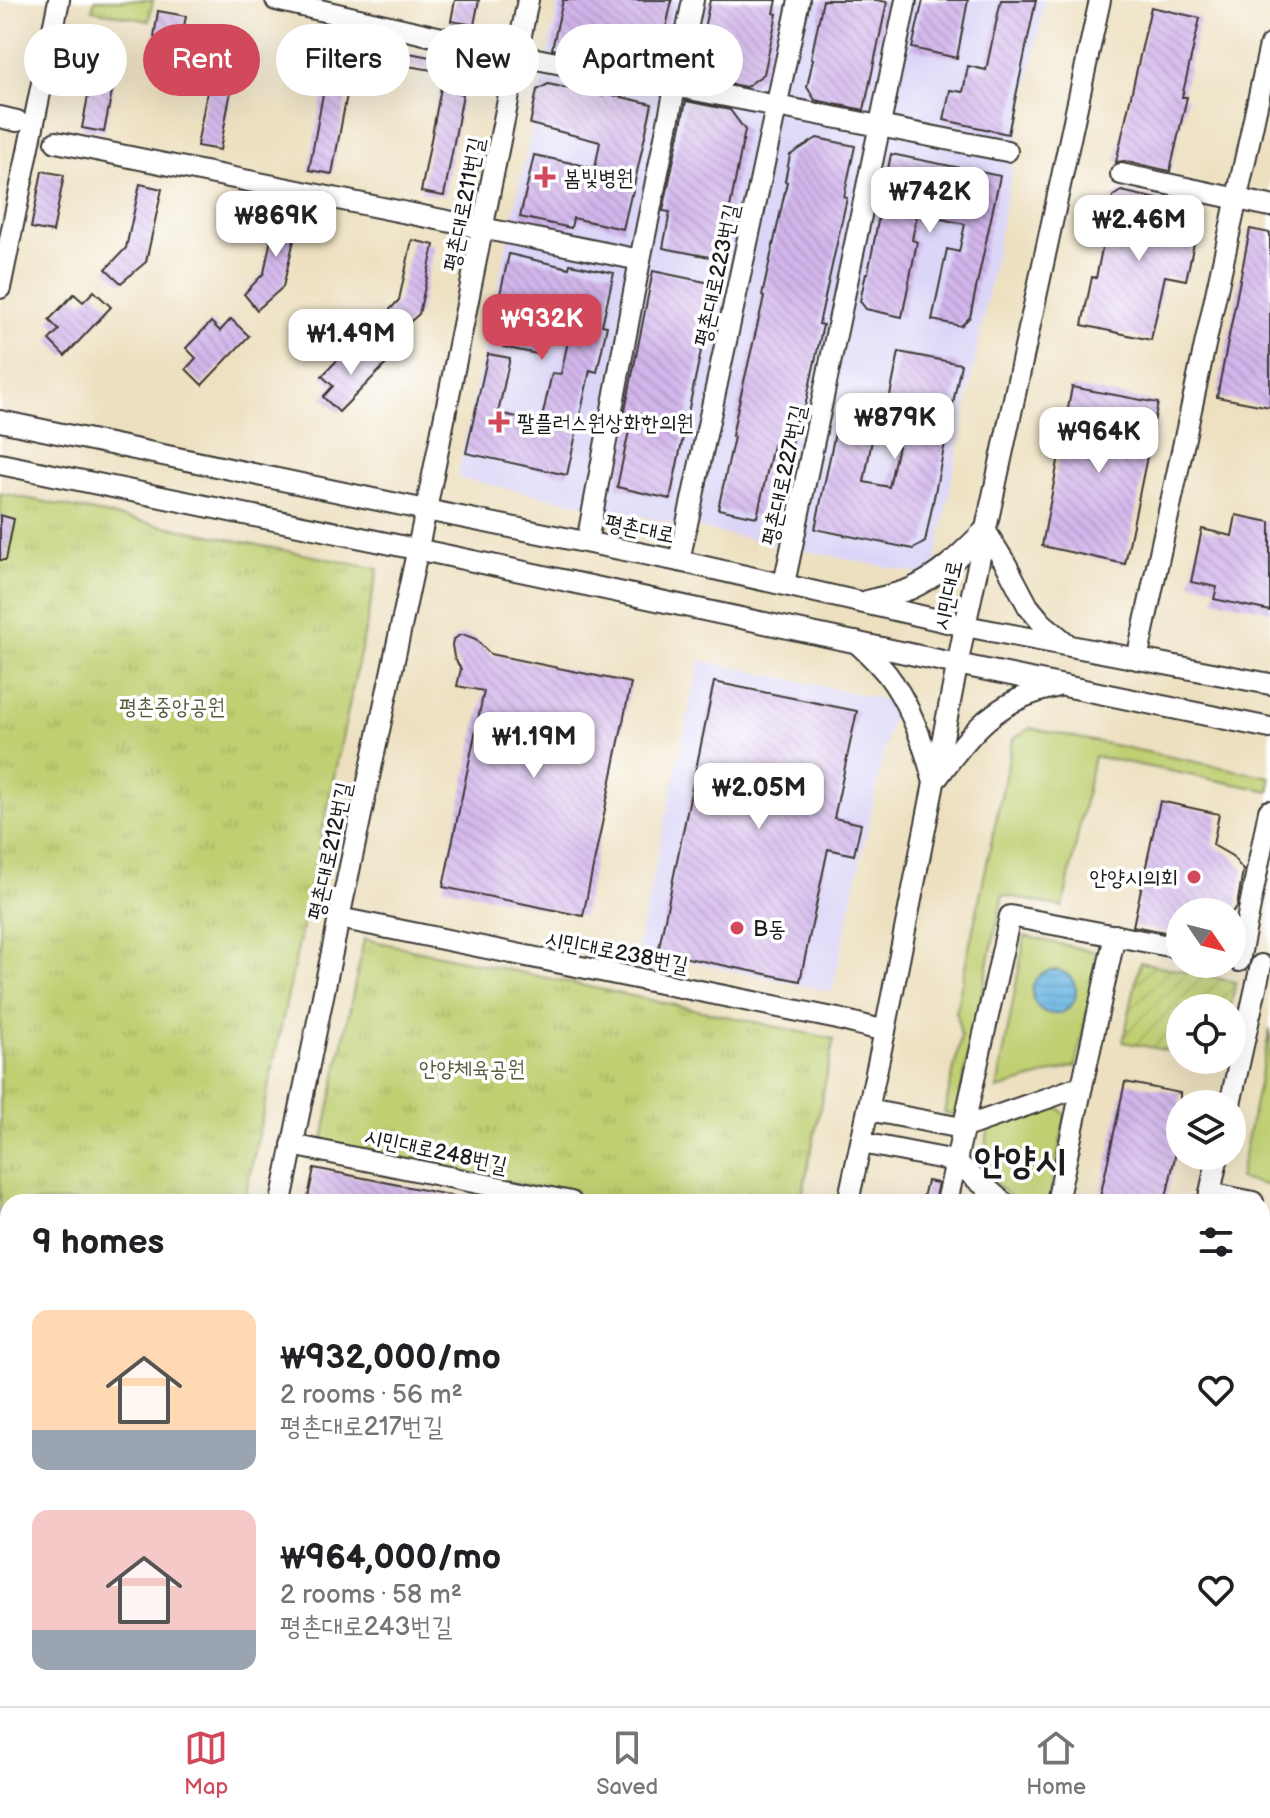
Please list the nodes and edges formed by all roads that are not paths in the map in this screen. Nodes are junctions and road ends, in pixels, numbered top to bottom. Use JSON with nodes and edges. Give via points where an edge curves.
{"nodes":[{"id":1,"x":59,"y":0,"type":"edge"},
{"id":2,"x":276,"y":0,"type":"edge"},
{"id":3,"x":528,"y":0,"type":"edge"},
{"id":4,"x":693,"y":0,"type":"edge"},
{"id":5,"x":799,"y":0,"type":"edge"},
{"id":6,"x":906,"y":0,"type":"edge"},
{"id":7,"x":1100,"y":0,"type":"edge"},
{"id":8,"x":523,"y":24,"type":"edge"},
{"id":9,"x":688,"y":24,"type":"edge"},
{"id":10,"x":426,"y":34,"type":"edge"},
{"id":11,"x":1270,"y":45,"type":"edge"},
{"id":12,"x":508,"y":96,"type":"edge"},
{"id":13,"x":673,"y":96,"type":"edge"},
{"id":14,"x":721,"y":96,"type":"edge"},
{"id":15,"x":777,"y":107,"type":"junction"},
{"id":16,"x":881,"y":127,"type":"junction"},
{"id":17,"x":56,"y":142,"type":"dead end"},
{"id":18,"x":1007,"y":151,"type":"dead end"},
{"id":19,"x":1121,"y":174,"type":"dead end"},
{"id":20,"x":1238,"y":199,"type":"junction"},
{"id":21,"x":1270,"y":206,"type":"edge"},
{"id":22,"x":483,"y":229,"type":"junction"},
{"id":23,"x":640,"y":260,"type":"junction"},
{"id":24,"x":0,"y":288,"type":"edge"},
{"id":25,"x":0,"y":421,"type":"edge"},
{"id":26,"x":0,"y":464,"type":"edge"},
{"id":27,"x":426,"y":510,"type":"junction"},
{"id":28,"x":985,"y":530,"type":"junction"},
{"id":29,"x":587,"y":542,"type":"junction"},
{"id":30,"x":418,"y":550,"type":"junction"},
{"id":31,"x":679,"y":561,"type":"junction"},
{"id":32,"x":784,"y":584,"type":"junction"},
{"id":33,"x":864,"y":602,"type":"junction"},
{"id":34,"x":965,"y":626,"type":"junction"},
{"id":35,"x":856,"y":642,"type":"junction"},
{"id":36,"x":1070,"y":646,"type":"junction"},
{"id":37,"x":1137,"y":659,"type":"junction"},
{"id":38,"x":957,"y":664,"type":"junction"},
{"id":39,"x":1270,"y":684,"type":"edge"},
{"id":40,"x":1063,"y":685,"type":"junction"},
{"id":41,"x":1270,"y":728,"type":"edge"},
{"id":42,"x":934,"y":783,"type":"junction"},
{"id":43,"x":1269,"y":811,"type":"edge"},
{"id":44,"x":1246,"y":915,"type":"edge"},
{"id":45,"x":339,"y":918,"type":"junction"},
{"id":46,"x":1115,"y":935,"type":"junction"},
{"id":47,"x":1166,"y":945,"type":"edge"},
{"id":48,"x":1265,"y":966,"type":"edge"},
{"id":49,"x":885,"y":1031,"type":"junction"},
{"id":50,"x":1082,"y":1086,"type":"junction"},
{"id":51,"x":1234,"y":1090,"type":"edge"},
{"id":52,"x":868,"y":1110,"type":"junction"},
{"id":53,"x":962,"y":1128,"type":"junction"},
{"id":54,"x":862,"y":1143,"type":"junction"},
{"id":55,"x":292,"y":1145,"type":"junction"},
{"id":56,"x":955,"y":1161,"type":"junction"},
{"id":57,"x":1215,"y":1170,"type":"edge"},
{"id":58,"x":283,"y":1194,"type":"edge"},
{"id":59,"x":527,"y":1194,"type":"edge"},
{"id":60,"x":850,"y":1194,"type":"edge"},
{"id":61,"x":949,"y":1194,"type":"edge"},
{"id":62,"x":994,"y":1194,"type":"edge"},
{"id":63,"x":1059,"y":1194,"type":"edge"},
{"id":64,"x":1210,"y":1194,"type":"edge"}],
"edges":[{"from":1,"to":24,"type":"street"},
{"from":2,"to":10,"type":"street"},
{"from":3,"to":8,"type":"street","name":"평촌대로211번길"},
{"from":4,"to":9,"type":"street"},
{"from":5,"to":15,"type":"street","name":"평촌대로223번길"},
{"from":6,"to":16,"type":"street","name":"평촌대로227번길"},
{"from":7,"to":28,"type":"street","name":"시민대로"},
{"from":11,"to":20,"type":"street"},
{"from":12,"to":22,"type":"street","name":"평촌대로211번길"},
{"from":13,"to":23,"type":"street"},
{"from":14,"to":15,"type":"street"},
{"from":15,"to":16,"type":"street"},
{"from":15,"to":31,"type":"street","name":"평촌대로223번길"},
{"from":16,"to":18,"type":"street"},
{"from":16,"to":32,"type":"street","name":"평촌대로227번길"},
{"from":17,"to":22,"type":"street"},
{"from":19,"to":20,"type":"street"},
{"from":20,"to":21,"type":"street"},
{"from":20,"to":37,"type":"street"},
{"from":22,"to":23,"type":"street"},
{"from":22,"to":27,"type":"street","name":"평촌대로211번길"},
{"from":23,"to":29,"type":"street"},
{"from":25,"to":27,"type":"street","name":"평촌대로"},
{"from":26,"to":30,"type":"street"},
{"from":27,"to":29,"type":"street","name":"평촌대로"},
{"from":27,"to":30,"type":"street","name":"평촌대로212번길"},
{"from":28,"to":33,"type":"street","via":[[924,582]]},
{"from":28,"to":34,"type":"street","name":"시민대로"},
{"from":28,"to":36,"type":"street","via":[[1028,606]]},
{"from":29,"to":31,"type":"street","name":"평촌대로"},
{"from":30,"to":35,"type":"street"},
{"from":30,"to":45,"type":"street","name":"평촌대로212번길"},
{"from":31,"to":32,"type":"street","name":"평촌대로"},
{"from":32,"to":33,"type":"street","name":"평촌대로"},
{"from":33,"to":34,"type":"street","name":"평촌대로"},
{"from":34,"to":36,"type":"street","name":"평촌대로"},
{"from":34,"to":38,"type":"street","name":"시민대로"},
{"from":35,"to":38,"type":"street"},
{"from":35,"to":42,"type":"street","via":[[897,689],[922,741]]},
{"from":36,"to":37,"type":"street","name":"평촌대로"},
{"from":37,"to":39,"type":"street","name":"평촌대로"},
{"from":38,"to":40,"type":"street"},
{"from":38,"to":42,"type":"street","name":"시민대로"},
{"from":40,"to":41,"type":"street"},
{"from":40,"to":42,"type":"street","via":[[1002,707],[962,743]]},
{"from":42,"to":49,"type":"street","name":"시민대로"},
{"from":43,"to":44,"type":"street"},
{"from":45,"to":49,"type":"street","name":"시민대로238번길"},
{"from":45,"to":55,"type":"street","name":"평촌대로212번길"},
{"from":46,"to":47,"type":"street"},
{"from":46,"to":50,"type":"street"},
{"from":46,"to":53,"type":"street","via":[[1010,916]]},
{"from":48,"to":51,"type":"street"},
{"from":49,"to":52,"type":"street","name":"시민대로"},
{"from":50,"to":53,"type":"street"},
{"from":50,"to":63,"type":"street"},
{"from":52,"to":53,"type":"street"},
{"from":52,"to":54,"type":"street","name":"시민대로"},
{"from":53,"to":56,"type":"street"},
{"from":54,"to":56,"type":"street"},
{"from":54,"to":60,"type":"street","name":"시민대로"},
{"from":55,"to":58,"type":"street","name":"평촌대로212번길"},
{"from":55,"to":59,"type":"street","name":"시민대로248번길"},
{"from":56,"to":61,"type":"street"},
{"from":56,"to":62,"type":"street"},
{"from":57,"to":64,"type":"street"}]}
